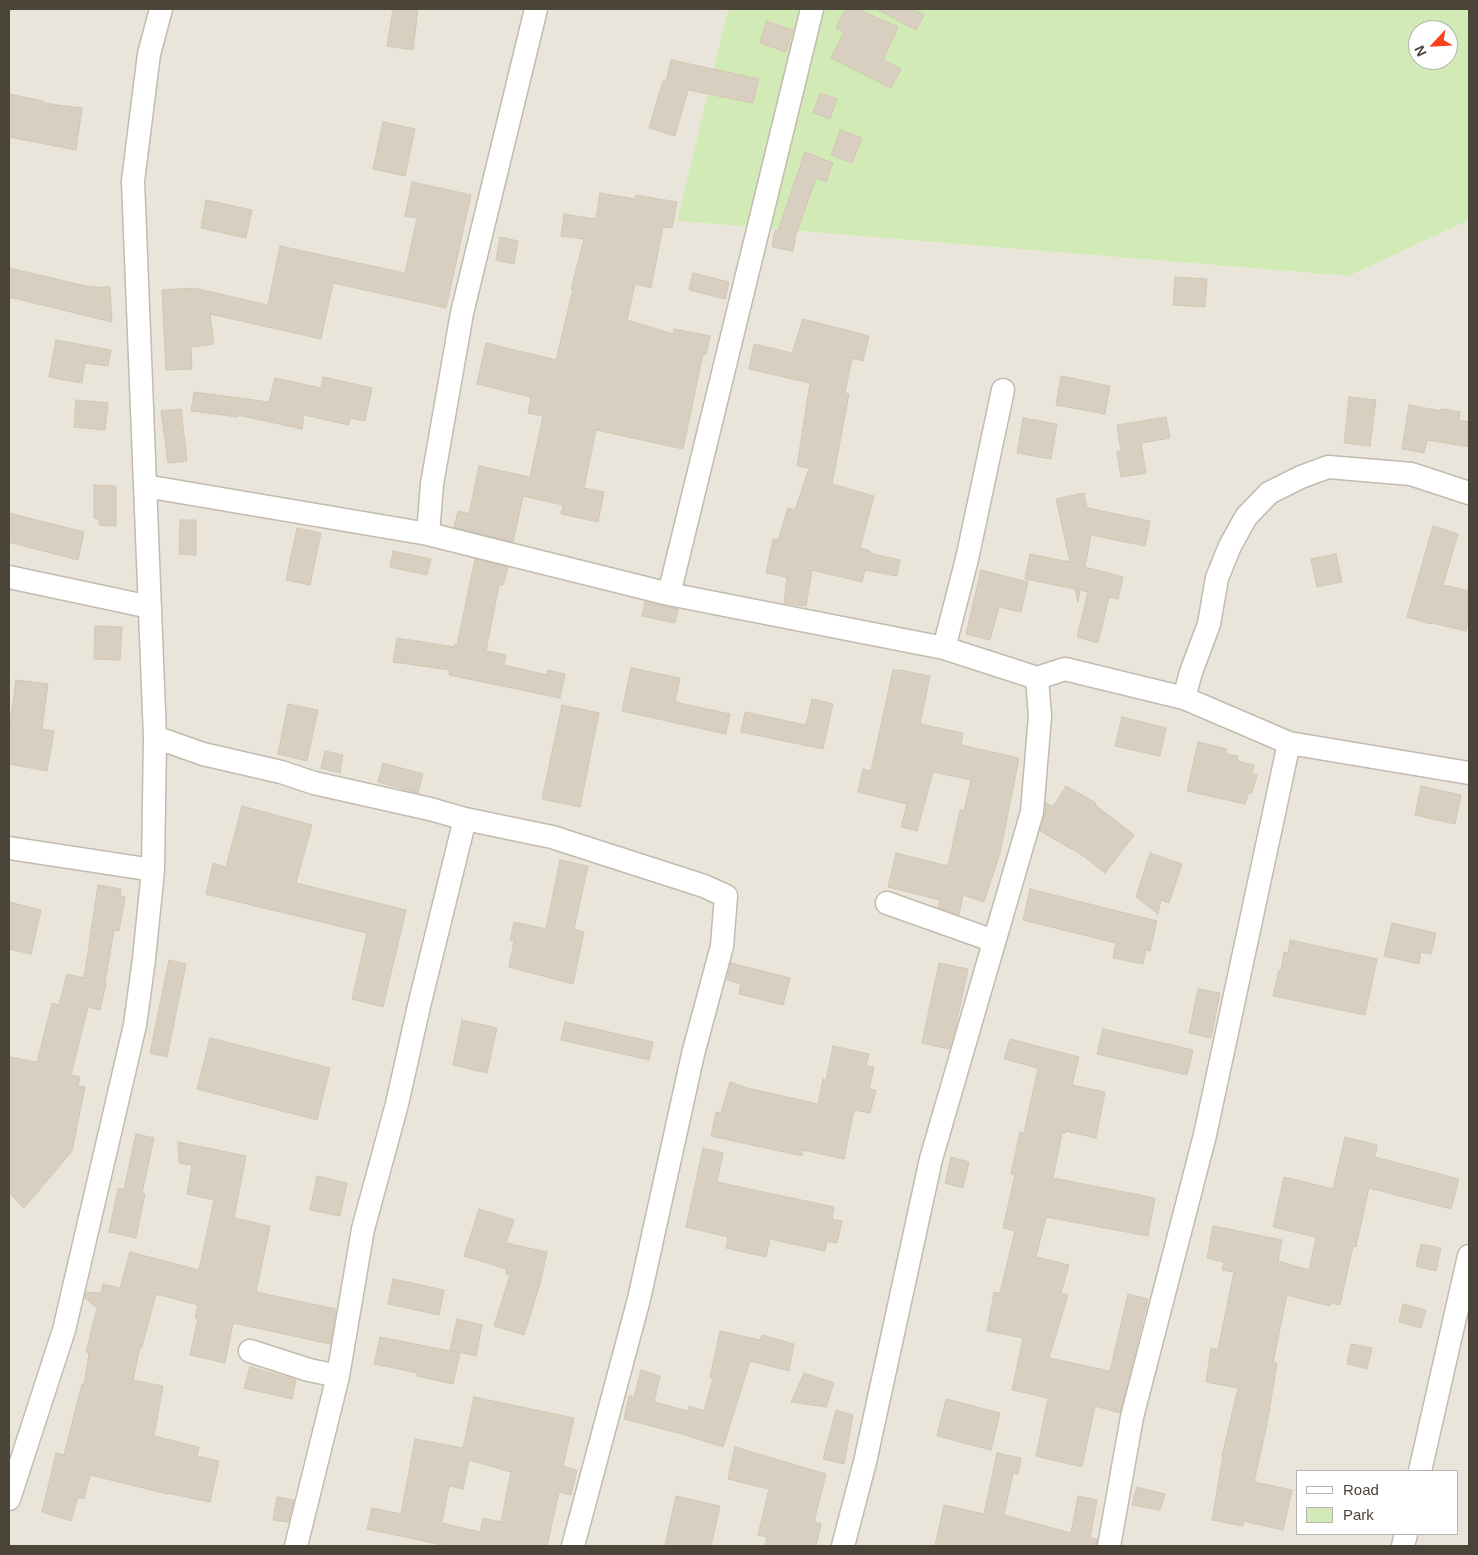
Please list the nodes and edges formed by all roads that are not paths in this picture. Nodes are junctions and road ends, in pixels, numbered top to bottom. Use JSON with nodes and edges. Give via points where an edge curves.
{"nodes":[{"id":1,"x":161,"y":9,"type":"edge"},
{"id":2,"x":536,"y":9,"type":"edge"},
{"id":3,"x":812,"y":9,"type":"edge"},
{"id":4,"x":1003,"y":390,"type":"dead end"},
{"id":5,"x":145,"y":486,"type":"junction"},
{"id":6,"x":1469,"y":493,"type":"edge"},
{"id":7,"x":428,"y":534,"type":"junction"},
{"id":8,"x":9,"y":577,"type":"edge"},
{"id":9,"x":669,"y":594,"type":"junction"},
{"id":10,"x":150,"y":607,"type":"junction"},
{"id":11,"x":944,"y":648,"type":"junction"},
{"id":12,"x":1037,"y":678,"type":"junction"},
{"id":13,"x":1184,"y":698,"type":"junction"},
{"id":14,"x":155,"y":737,"type":"junction"},
{"id":15,"x":1289,"y":743,"type":"junction"},
{"id":16,"x":1469,"y":773,"type":"edge"},
{"id":17,"x":465,"y":819,"type":"junction"},
{"id":18,"x":9,"y":848,"type":"edge"},
{"id":19,"x":153,"y":870,"type":"junction"},
{"id":20,"x":887,"y":903,"type":"dead end"},
{"id":21,"x":994,"y":941,"type":"junction"},
{"id":22,"x":1469,"y":1256,"type":"edge"},
{"id":23,"x":250,"y":1351,"type":"dead end"},
{"id":24,"x":338,"y":1376,"type":"junction"},
{"id":25,"x":1420,"y":1470,"type":"edge"},
{"id":26,"x":9,"y":1499,"type":"edge"},
{"id":27,"x":296,"y":1546,"type":"edge"},
{"id":28,"x":573,"y":1546,"type":"edge"},
{"id":29,"x":843,"y":1546,"type":"edge"},
{"id":30,"x":1109,"y":1546,"type":"edge"}],
"edges":[{"from":1,"to":5,"type":"street","via":[[149,54],[133,181]]},
{"from":2,"to":7,"type":"street","via":[[462,313],[432,484]]},
{"from":3,"to":9,"type":"street"},
{"from":4,"to":11,"type":"street","via":[[967,559]]},
{"from":5,"to":7,"type":"street"},
{"from":5,"to":10,"type":"street"},
{"from":6,"to":13,"type":"street","via":[[1411,474],[1328,467],[1269,492],[1246,517],[1230,546],[1217,578],[1208,624]]},
{"from":7,"to":9,"type":"street"},
{"from":8,"to":10,"type":"street"},
{"from":9,"to":11,"type":"street"},
{"from":10,"to":14,"type":"street"},
{"from":11,"to":12,"type":"street"},
{"from":12,"to":13,"type":"street","via":[[1065,670]]},
{"from":12,"to":21,"type":"street","via":[[1040,716],[1032,812]]},
{"from":13,"to":15,"type":"street"},
{"from":14,"to":17,"type":"street","via":[[203,754]]},
{"from":14,"to":19,"type":"street"},
{"from":15,"to":16,"type":"street"},
{"from":15,"to":30,"type":"street","via":[[1206,1135],[1132,1417]]},
{"from":17,"to":24,"type":"street","via":[[397,1104],[363,1229]]},
{"from":17,"to":28,"type":"street","via":[[552,837],[726,896],[722,946],[693,1054],[639,1299]]},
{"from":18,"to":19,"type":"street"},
{"from":19,"to":26,"type":"street","via":[[133,1034],[64,1330]]},
{"from":20,"to":21,"type":"street"},
{"from":21,"to":29,"type":"street","via":[[931,1159],[865,1462]]},
{"from":22,"to":25,"type":"street"},
{"from":23,"to":24,"type":"street"},
{"from":24,"to":27,"type":"street"}]}
